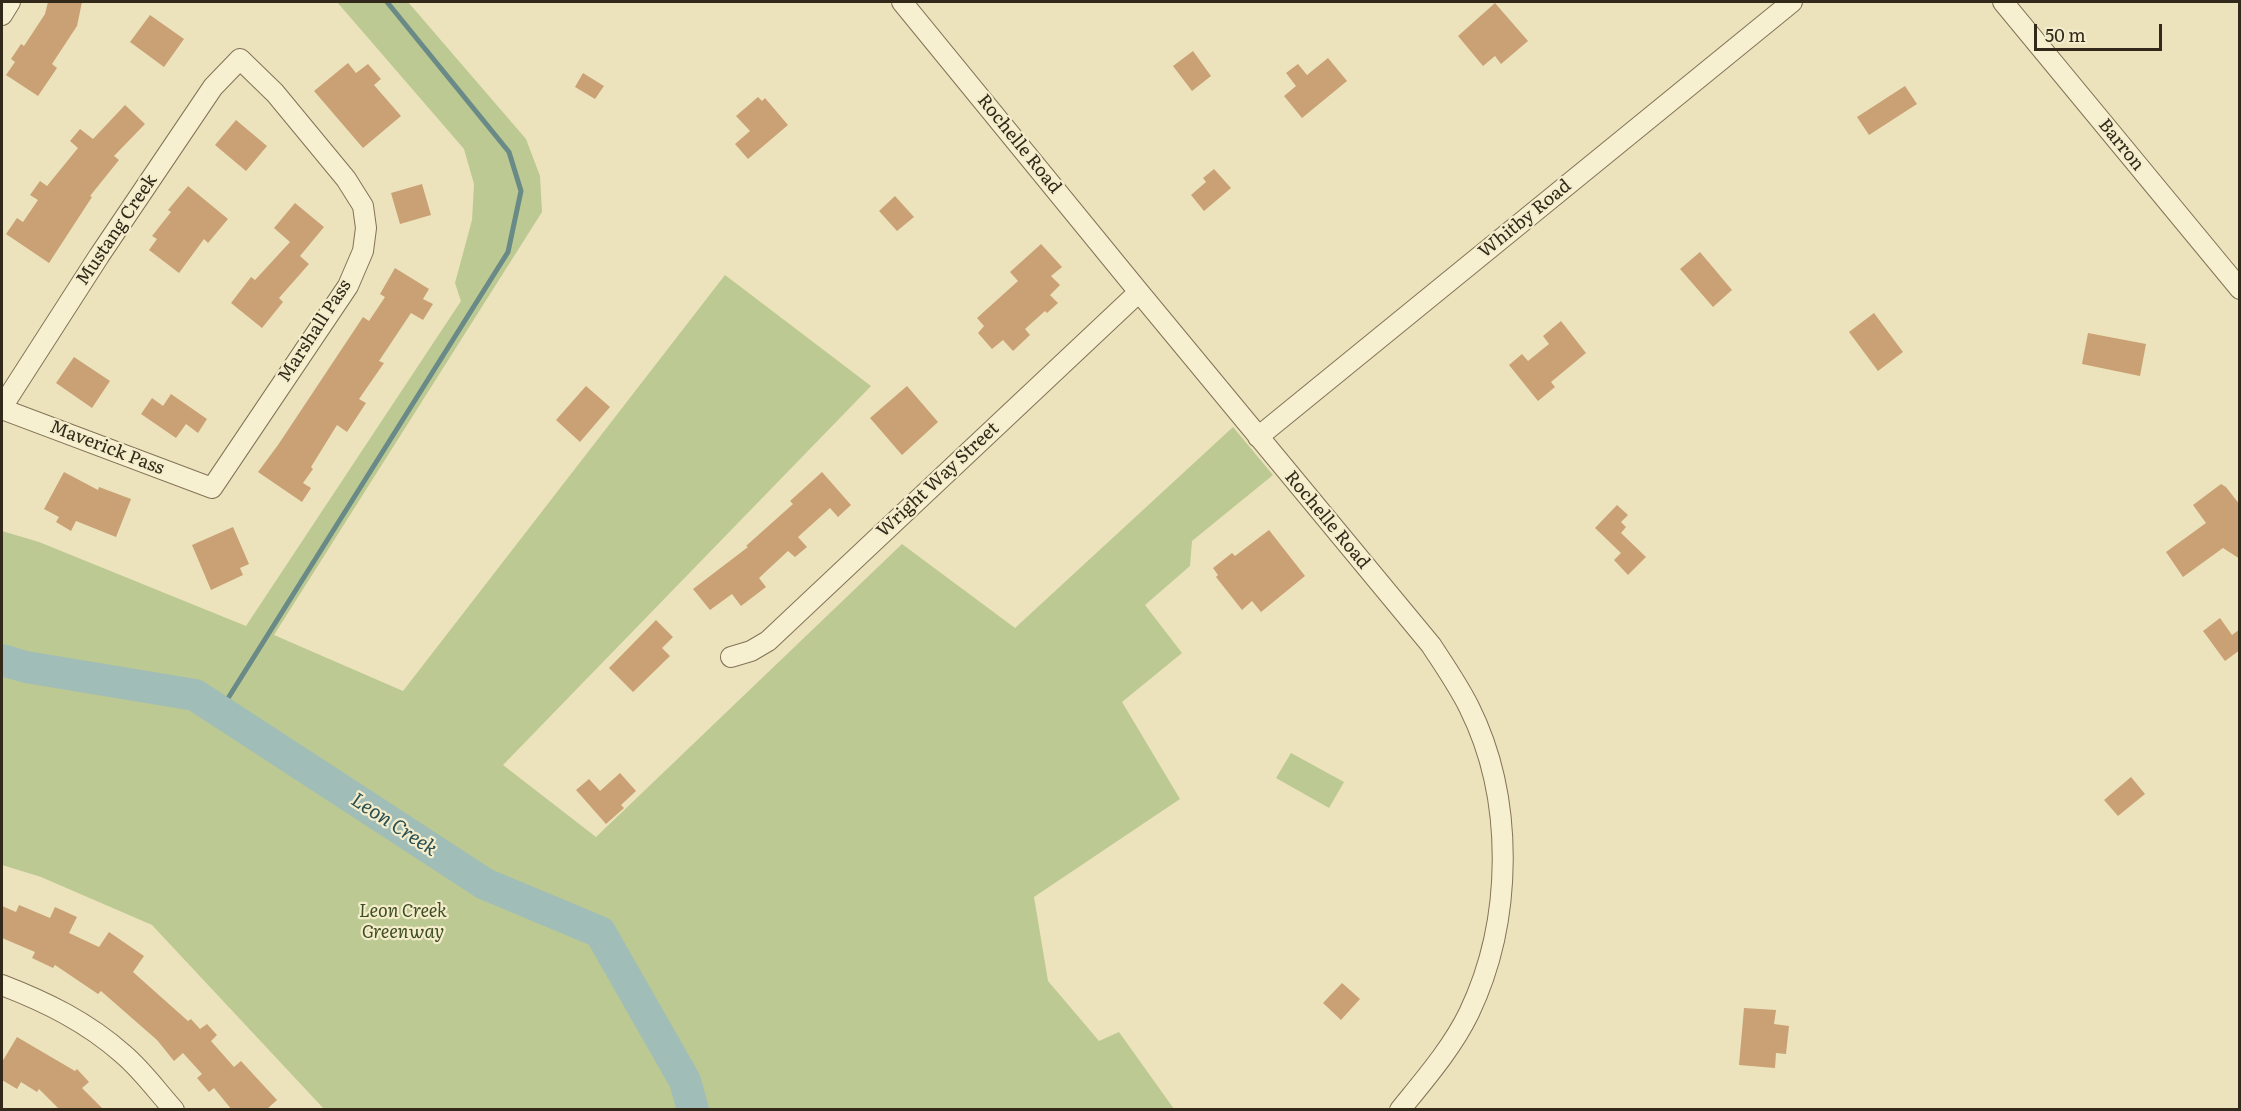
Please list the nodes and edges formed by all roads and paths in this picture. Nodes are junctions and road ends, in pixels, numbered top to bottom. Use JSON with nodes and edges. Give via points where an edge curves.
{"nodes":[{"id":1,"x":10,"y":2,"type":"edge"},
{"id":2,"x":902,"y":2,"type":"edge"},
{"id":3,"x":1792,"y":2,"type":"edge"},
{"id":4,"x":2003,"y":2,"type":"edge"},
{"id":5,"x":2,"y":15,"type":"edge"},
{"id":6,"x":240,"y":59,"type":"joint"},
{"id":7,"x":2240,"y":289,"type":"edge"},
{"id":8,"x":1139,"y":292,"type":"junction"},
{"id":9,"x":2,"y":408,"type":"edge"},
{"id":10,"x":1258,"y":437,"type":"junction"},
{"id":11,"x":212,"y":488,"type":"joint"},
{"id":12,"x":730,"y":657,"type":"dead end"},
{"id":13,"x":2,"y":985,"type":"edge"},
{"id":14,"x":174,"y":1110,"type":"edge"},
{"id":15,"x":1400,"y":1110,"type":"edge"}],
"edges":[{"from":1,"to":5,"type":"street"},
{"from":2,"to":8,"type":"street","name":"Rochelle Road"},
{"from":3,"to":10,"type":"street","name":"Whitby Road"},
{"from":4,"to":7,"type":"street","name":"Barron"},
{"from":6,"to":9,"type":"street","name":"Mustang Creek","via":[[213,87]]},
{"from":6,"to":11,"type":"street","name":"Marshall Pass","via":[[275,93],[346,179],[363,206],[366,228],[363,251],[348,285]]},
{"from":8,"to":10,"type":"street","name":"Rochelle Road"},
{"from":8,"to":12,"type":"street","name":"Wright Way Street","via":[[768,640],[751,651]]},
{"from":9,"to":11,"type":"street","name":"Maverick Pass"},
{"from":10,"to":15,"type":"street","name":"Rochelle Road","via":[[1431,645],[1470,708],[1496,791],[1502,866],[1494,946],[1468,1015],[1429,1075]]},
{"from":13,"to":14,"type":"street","via":[[41,1000],[100,1035],[125,1055]]}]}
